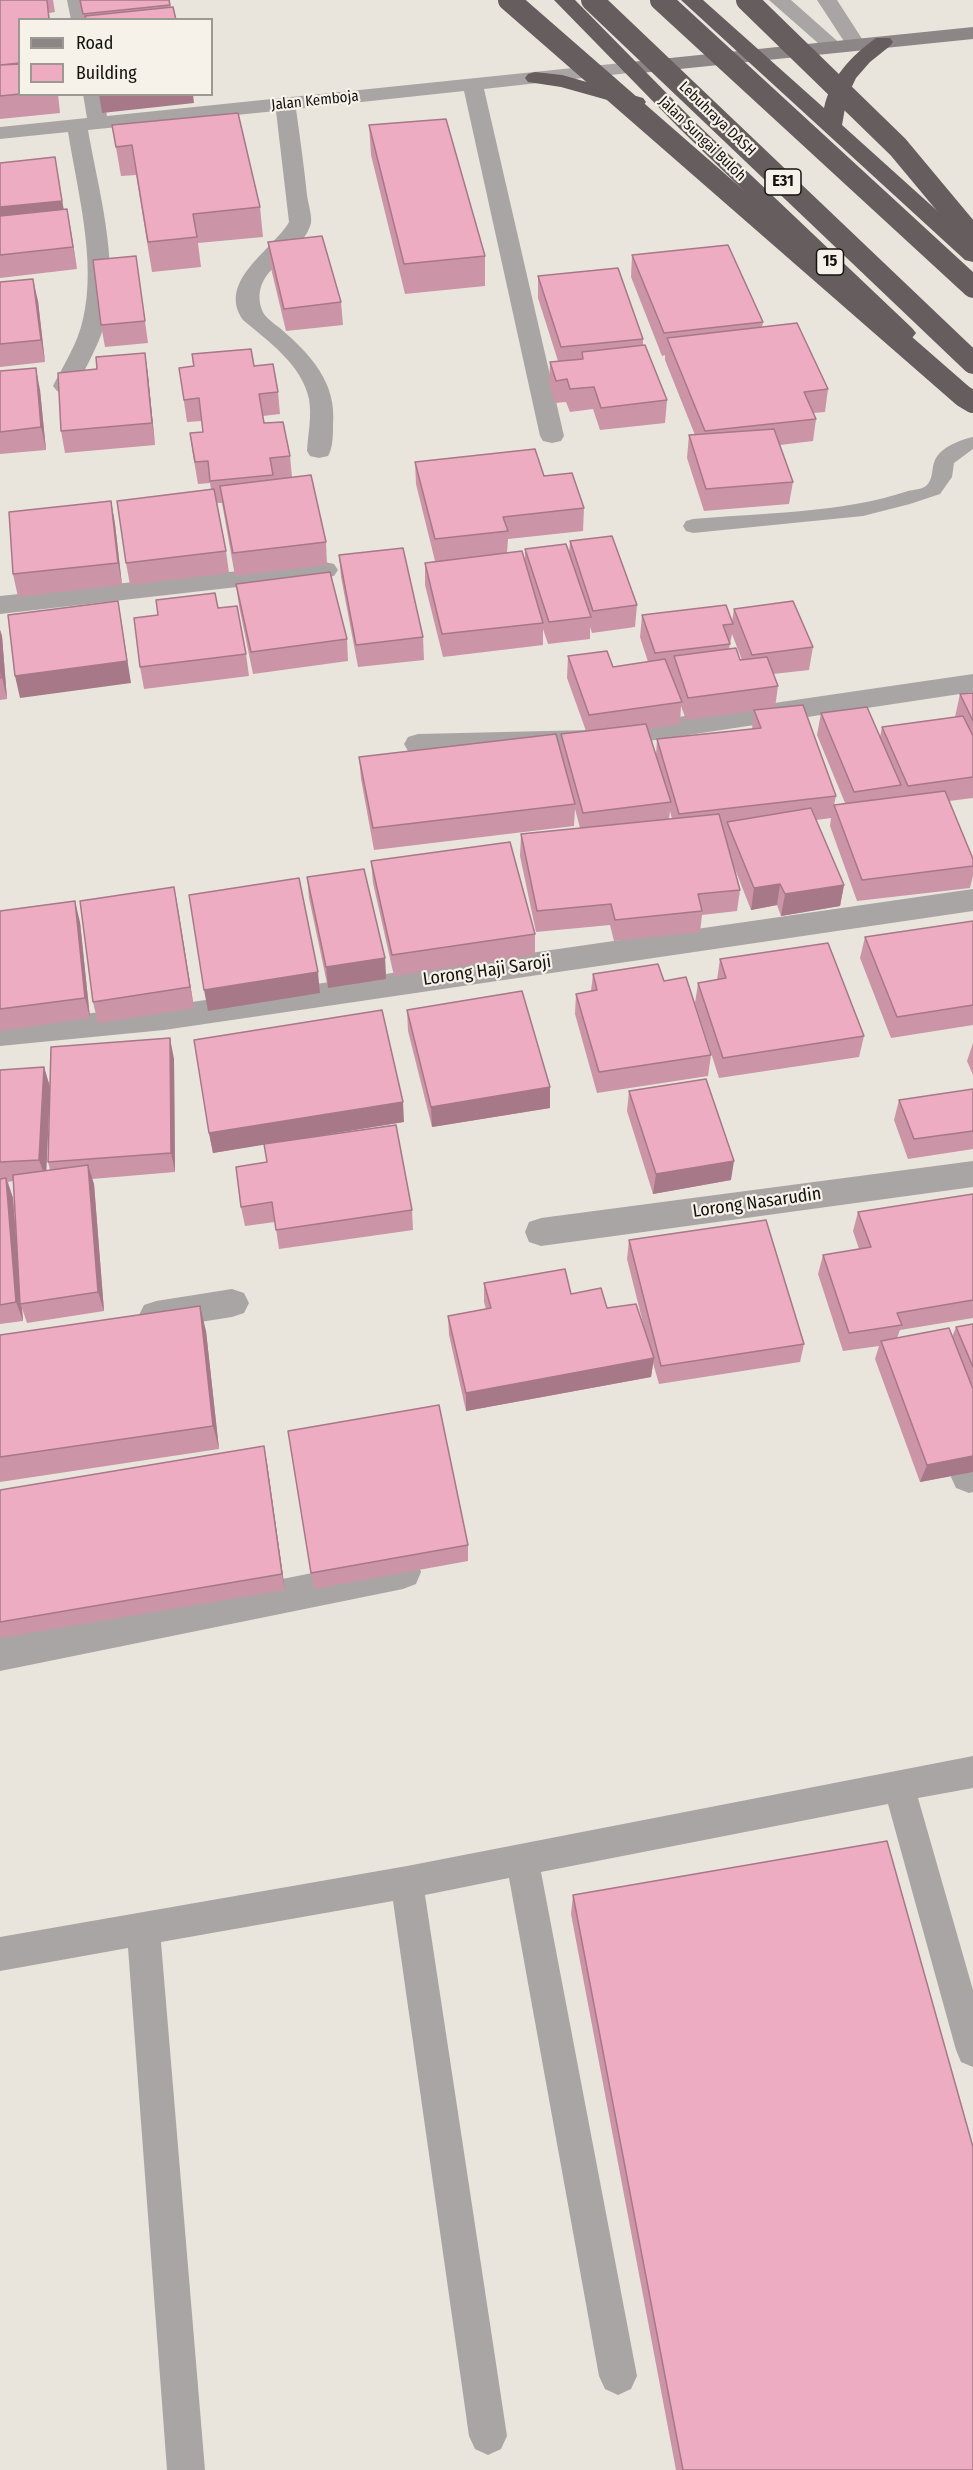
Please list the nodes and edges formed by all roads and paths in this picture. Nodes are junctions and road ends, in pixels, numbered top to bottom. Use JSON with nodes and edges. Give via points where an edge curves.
{"nodes":[{"id":1,"x":77,"y":0,"type":"edge"},
{"id":2,"x":509,"y":0,"type":"edge"},
{"id":3,"x":564,"y":0,"type":"edge"},
{"id":4,"x":592,"y":0,"type":"edge"},
{"id":5,"x":661,"y":0,"type":"edge"},
{"id":6,"x":690,"y":0,"type":"edge"},
{"id":7,"x":747,"y":0,"type":"edge"},
{"id":8,"x":779,"y":0,"type":"edge"},
{"id":9,"x":827,"y":0,"type":"edge"},
{"id":10,"x":81,"y":18,"type":"edge"},
{"id":11,"x":973,"y":33,"type":"edge"},
{"id":12,"x":883,"y":42,"type":"junction"},
{"id":13,"x":856,"y":45,"type":"junction"},
{"id":14,"x":834,"y":47,"type":"junction"},
{"id":15,"x":755,"y":56,"type":"junction"},
{"id":16,"x":631,"y":68,"type":"junction"},
{"id":17,"x":535,"y":78,"type":"junction"},
{"id":18,"x":473,"y":85,"type":"junction"},
{"id":19,"x":93,"y":96,"type":"edge"},
{"id":20,"x":285,"y":104,"type":"junction"},
{"id":21,"x":87,"y":124,"type":"junction"},
{"id":22,"x":687,"y":125,"type":"junction"},
{"id":23,"x":833,"y":127,"type":"junction"},
{"id":24,"x":0,"y":133,"type":"edge"},
{"id":25,"x":973,"y":237,"type":"edge"},
{"id":26,"x":973,"y":255,"type":"edge"},
{"id":27,"x":973,"y":287,"type":"edge"},
{"id":28,"x":973,"y":363,"type":"edge"},
{"id":29,"x":65,"y":386,"type":"edge"},
{"id":30,"x":973,"y":400,"type":"edge"},
{"id":31,"x":552,"y":436,"type":"dead end"},
{"id":32,"x":973,"y":443,"type":"edge"},
{"id":33,"x":319,"y":451,"type":"dead end"},
{"id":34,"x":693,"y":526,"type":"dead end"},
{"id":35,"x":325,"y":570,"type":"edge"},
{"id":36,"x":0,"y":605,"type":"edge"},
{"id":37,"x":973,"y":683,"type":"edge"},
{"id":38,"x":418,"y":744,"type":"dead end"},
{"id":39,"x":973,"y":900,"type":"edge"},
{"id":40,"x":0,"y":1034,"type":"edge"},
{"id":41,"x":973,"y":1174,"type":"edge"},
{"id":42,"x":541,"y":1232,"type":"dead end"},
{"id":43,"x":232,"y":1303,"type":"dead end"},
{"id":44,"x":128,"y":1319,"type":"edge"},
{"id":45,"x":404,"y":1571,"type":"edge"},
{"id":46,"x":0,"y":1653,"type":"edge"},
{"id":47,"x":973,"y":1773,"type":"edge"},
{"id":48,"x":898,"y":1788,"type":"junction"},
{"id":49,"x":522,"y":1858,"type":"junction"},
{"id":50,"x":407,"y":1882,"type":"junction"},
{"id":51,"x":143,"y":1927,"type":"junction"},
{"id":52,"x":0,"y":1954,"type":"edge"},
{"id":53,"x":973,"y":2050,"type":"edge"},
{"id":54,"x":618,"y":2376,"type":"dead end"},
{"id":55,"x":488,"y":2436,"type":"dead end"},
{"id":56,"x":186,"y":2470,"type":"edge"}],
"edges":[{"from":1,"to":10,"type":"street"},
{"from":2,"to":30,"type":"highway","bridge":true,"via":[[963,396]]},
{"from":3,"to":16,"type":"highway","name":"Jalan Sungai Buloh","number":"15"},
{"from":4,"to":28,"type":"highway","name":"Lebuhraya DASH","number":"E31","bridge":true},
{"from":5,"to":27,"type":"highway","bridge":true},
{"from":6,"to":15,"type":"highway"},
{"from":7,"to":25,"type":"highway","bridge":true,"via":[[898,147]]},
{"from":8,"to":14,"type":"street"},
{"from":9,"to":13,"type":"street"},
{"from":11,"to":12,"type":"main road"},
{"from":12,"to":13,"type":"main road"},
{"from":12,"to":23,"type":"highway","via":[[849,71],[833,107]]},
{"from":13,"to":14,"type":"main road"},
{"from":14,"to":15,"type":"main road"},
{"from":15,"to":16,"type":"main road"},
{"from":15,"to":23,"type":"highway"},
{"from":16,"to":17,"type":"street","name":"Jalan Kemboja"},
{"from":16,"to":22,"type":"highway","name":"Jalan Sungai Buloh","number":"15"},
{"from":17,"to":18,"type":"street","name":"Jalan Kemboja"},
{"from":17,"to":22,"type":"highway","via":[[594,89],[644,105]]},
{"from":18,"to":20,"type":"street","name":"Jalan Kemboja"},
{"from":18,"to":31,"type":"street"},
{"from":19,"to":21,"type":"street"},
{"from":20,"to":21,"type":"street","name":"Jalan Kemboja"},
{"from":20,"to":33,"type":"street","via":[[300,222],[295,234],[260,264],[250,285],[247,304],[251,315],[306,367],[316,382],[321,400]]},
{"from":21,"to":24,"type":"street","name":"Jalan Kemboja"},
{"from":21,"to":29,"type":"street","via":[[96,316]]},
{"from":22,"to":30,"type":"highway","name":"Jalan Sungai Buloh","number":"15"},
{"from":23,"to":26,"type":"highway"},
{"from":32,"to":34,"type":"lane","via":[[964,445],[944,461],[942,477],[933,490],[903,500],[863,510]]},
{"from":35,"to":36,"type":"street"},
{"from":37,"to":38,"type":"street","via":[[589,740]]},
{"from":39,"to":40,"type":"street","name":"Lorong Haji Saroji","via":[[164,1018]]},
{"from":41,"to":42,"type":"street","name":"Lorong Nasarudin"},
{"from":43,"to":44,"type":"street"},
{"from":45,"to":46,"type":"street"},
{"from":47,"to":48,"type":"lane"},
{"from":48,"to":49,"type":"lane"},
{"from":48,"to":53,"type":"lane"},
{"from":49,"to":50,"type":"lane"},
{"from":49,"to":54,"type":"lane"},
{"from":50,"to":51,"type":"lane"},
{"from":50,"to":55,"type":"lane"},
{"from":51,"to":52,"type":"lane"},
{"from":51,"to":56,"type":"lane"}]}
